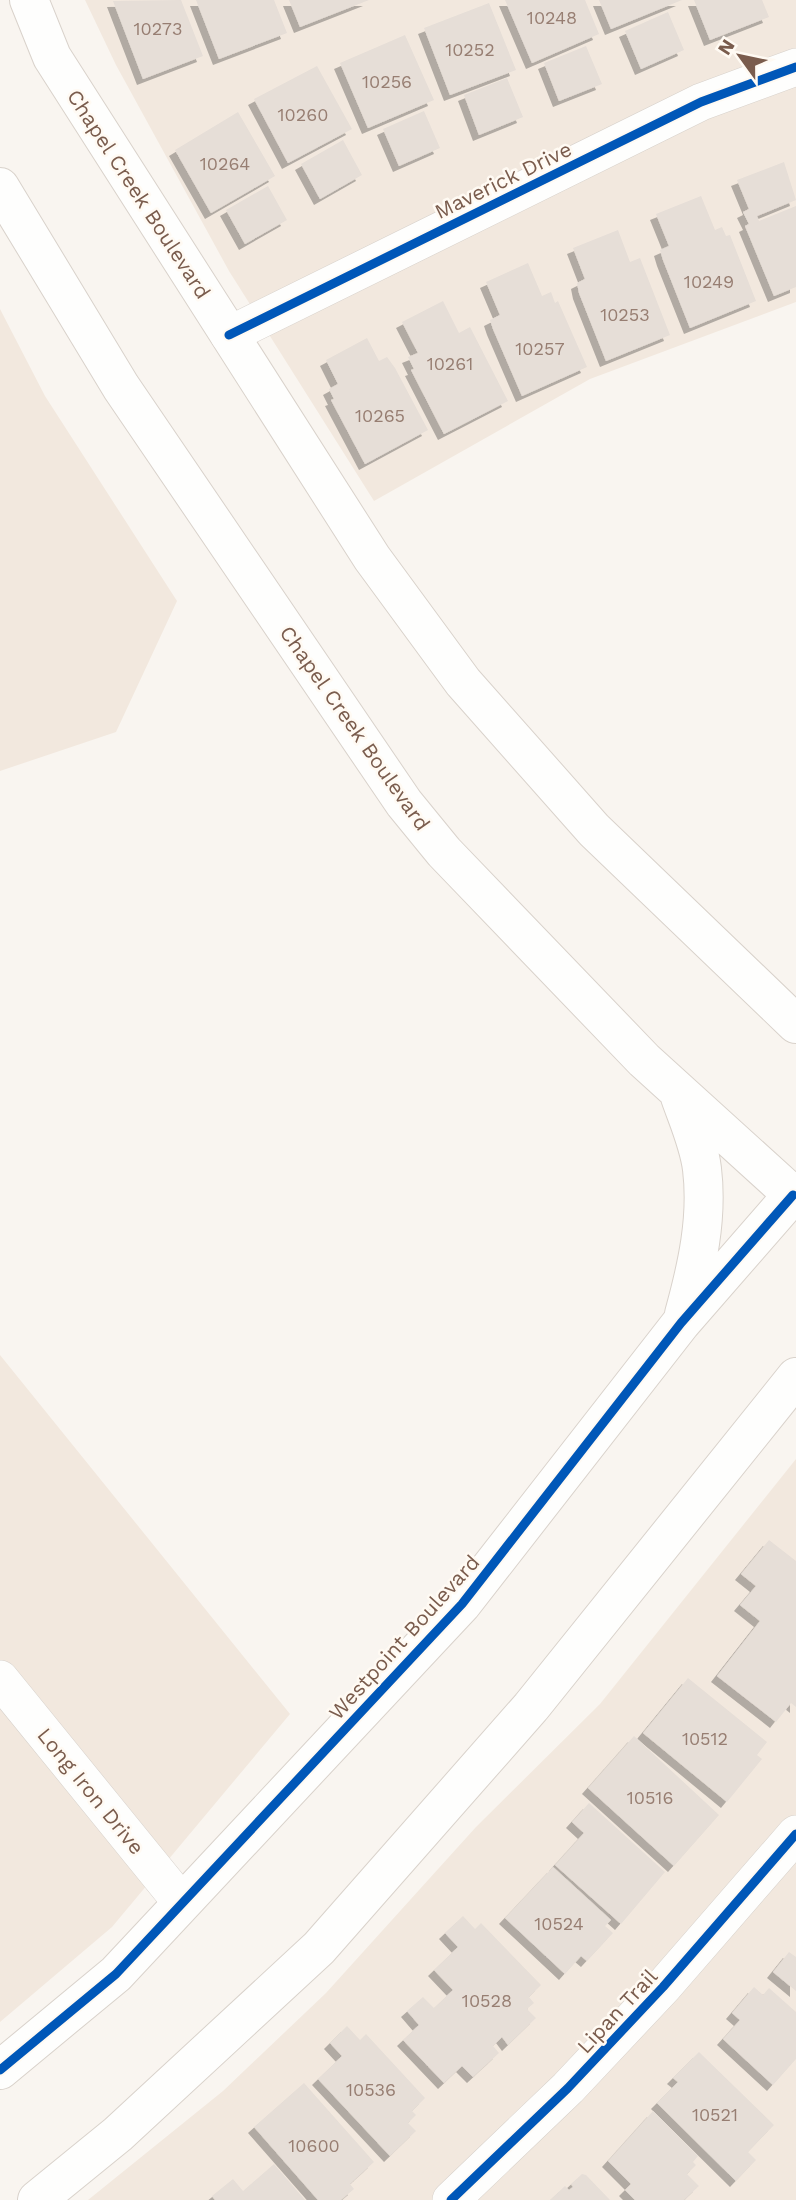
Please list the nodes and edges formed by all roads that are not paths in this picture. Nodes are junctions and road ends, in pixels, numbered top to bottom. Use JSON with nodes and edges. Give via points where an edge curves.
{"nodes":[{"id":1,"x":29,"y":0,"type":"edge"},
{"id":2,"x":796,"y":67,"type":"edge"},
{"id":3,"x":0,"y":187,"type":"edge"},
{"id":4,"x":229,"y":335,"type":"junction"},
{"id":5,"x":796,"y":1024,"type":"edge"},
{"id":6,"x":678,"y":1091,"type":"junction"},
{"id":7,"x":795,"y":1195,"type":"edge"},
{"id":8,"x":681,"y":1322,"type":"junction"},
{"id":9,"x":796,"y":1377,"type":"edge"},
{"id":10,"x":796,"y":1404,"type":"edge"},
{"id":11,"x":760,"y":1422,"type":"junction"},
{"id":12,"x":0,"y":1679,"type":"edge"},
{"id":13,"x":796,"y":1835,"type":"edge"},
{"id":14,"x":182,"y":1903,"type":"junction"},
{"id":15,"x":0,"y":2070,"type":"edge"},
{"id":16,"x":37,"y":2200,"type":"edge"},
{"id":17,"x":451,"y":2200,"type":"edge"}],
"edges":[{"from":1,"to":4,"type":"main road","name":"Chapel Creek Boulevard","via":[[52,57]]},
{"from":2,"to":4,"type":"street","name":"Maverick Drive","via":[[701,102]]},
{"from":3,"to":6,"type":"main road","name":"Chapel Creek Boulevard","via":[[121,387],[404,803],[444,852]]},
{"from":4,"to":5,"type":"main road","name":"Chapel Creek Boulevard","via":[[372,558],[463,682],[594,830]]},
{"from":6,"to":7,"type":"main road","name":"Chapel Creek Boulevard"},
{"from":6,"to":8,"type":"main road","via":[[697,1145],[704,1208],[697,1268]]},
{"from":7,"to":8,"type":"main road","name":"Westpoint Boulevard"},
{"from":8,"to":14,"type":"main road","name":"Westpoint Boulevard","via":[[463,1604]]},
{"from":9,"to":11,"type":"main road"},
{"from":10,"to":11,"type":"main road"},
{"from":11,"to":16,"type":"main road","via":[[531,1707],[319,1948],[118,2134]]},
{"from":12,"to":14,"type":"street","name":"Long Iron Drive"},
{"from":13,"to":17,"type":"street","name":"Lipan Trail","via":[[568,2088]]},
{"from":14,"to":15,"type":"main road","name":"Westpoint Boulevard","via":[[116,1974]]}]}
